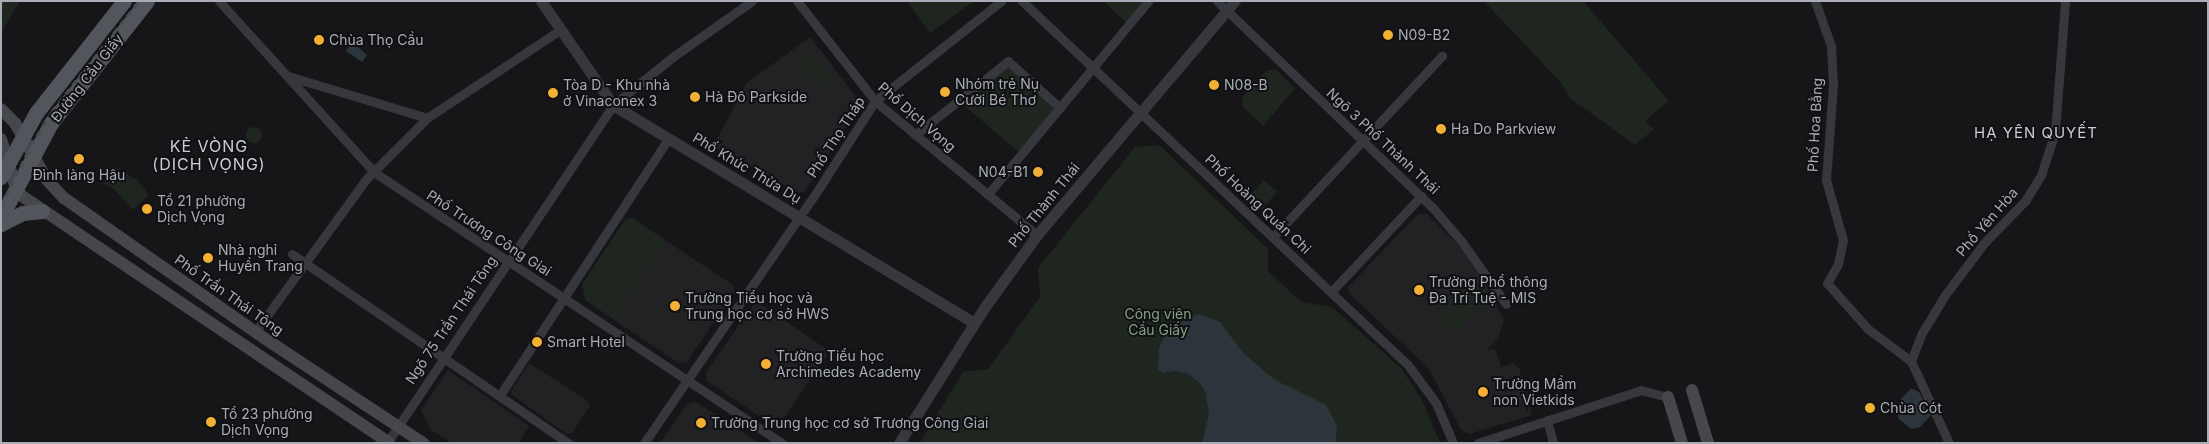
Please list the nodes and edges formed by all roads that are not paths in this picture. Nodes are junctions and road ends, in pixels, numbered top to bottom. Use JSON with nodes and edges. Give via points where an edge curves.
{"nodes":[{"id":1,"x":124,"y":1,"type":"edge"},
{"id":2,"x":147,"y":1,"type":"edge"},
{"id":3,"x":219,"y":1,"type":"edge"},
{"id":4,"x":541,"y":1,"type":"edge"},
{"id":5,"x":752,"y":1,"type":"edge"},
{"id":6,"x":797,"y":1,"type":"edge"},
{"id":7,"x":1000,"y":1,"type":"edge"},
{"id":8,"x":1022,"y":1,"type":"edge"},
{"id":9,"x":1148,"y":1,"type":"edge"},
{"id":10,"x":1217,"y":1,"type":"edge"},
{"id":11,"x":1235,"y":1,"type":"edge"},
{"id":12,"x":1815,"y":1,"type":"edge"},
{"id":13,"x":2065,"y":1,"type":"edge"},
{"id":14,"x":1227,"y":11,"type":"junction"},
{"id":15,"x":560,"y":30,"type":"junction"},
{"id":16,"x":79,"y":56,"type":"junction"},
{"id":17,"x":1442,"y":56,"type":"dead end"},
{"id":18,"x":92,"y":68,"type":"junction"},
{"id":19,"x":1094,"y":69,"type":"junction"},
{"id":20,"x":288,"y":76,"type":"junction"},
{"id":21,"x":874,"y":101,"type":"junction"},
{"id":22,"x":613,"y":105,"type":"junction"},
{"id":23,"x":1060,"y":108,"type":"junction"},
{"id":24,"x":1,"y":109,"type":"edge"},
{"id":25,"x":1140,"y":112,"type":"junction"},
{"id":26,"x":428,"y":118,"type":"junction"},
{"id":27,"x":915,"y":135,"type":"junction"},
{"id":28,"x":22,"y":138,"type":"junction"},
{"id":29,"x":669,"y":138,"type":"junction"},
{"id":30,"x":1,"y":139,"type":"edge"},
{"id":31,"x":1362,"y":141,"type":"junction"},
{"id":32,"x":32,"y":158,"type":"junction"},
{"id":33,"x":9,"y":162,"type":"junction"},
{"id":34,"x":374,"y":172,"type":"junction"},
{"id":35,"x":1,"y":177,"type":"edge"},
{"id":36,"x":16,"y":188,"type":"junction"},
{"id":37,"x":988,"y":194,"type":"junction"},
{"id":38,"x":1421,"y":196,"type":"junction"},
{"id":39,"x":42,"y":211,"type":"junction"},
{"id":40,"x":799,"y":216,"type":"junction"},
{"id":41,"x":1,"y":217,"type":"edge"},
{"id":42,"x":1,"y":224,"type":"edge"},
{"id":43,"x":1037,"y":236,"type":"junction"},
{"id":44,"x":1273,"y":237,"type":"junction"},
{"id":45,"x":292,"y":254,"type":"dead end"},
{"id":46,"x":507,"y":262,"type":"junction"},
{"id":47,"x":306,"y":263,"type":"junction"},
{"id":48,"x":1331,"y":292,"type":"junction"},
{"id":49,"x":563,"y":298,"type":"junction"},
{"id":50,"x":1506,"y":304,"type":"dead end"},
{"id":51,"x":974,"y":324,"type":"junction"},
{"id":52,"x":255,"y":332,"type":"junction"},
{"id":53,"x":245,"y":346,"type":"junction"},
{"id":54,"x":443,"y":357,"type":"junction"},
{"id":55,"x":1911,"y":361,"type":"junction"},
{"id":56,"x":687,"y":380,"type":"junction"},
{"id":57,"x":1692,"y":390,"type":"dead end"},
{"id":58,"x":500,"y":396,"type":"junction"},
{"id":59,"x":1668,"y":397,"type":"joint"},
{"id":60,"x":1547,"y":420,"type":"junction"},
{"id":61,"x":397,"y":426,"type":"junction"},
{"id":62,"x":388,"y":443,"type":"edge"},
{"id":63,"x":423,"y":443,"type":"edge"},
{"id":64,"x":568,"y":443,"type":"edge"},
{"id":65,"x":644,"y":443,"type":"edge"},
{"id":66,"x":782,"y":443,"type":"edge"},
{"id":67,"x":899,"y":443,"type":"edge"},
{"id":68,"x":1453,"y":443,"type":"edge"},
{"id":69,"x":1478,"y":443,"type":"edge"},
{"id":70,"x":1553,"y":443,"type":"edge"},
{"id":71,"x":1682,"y":443,"type":"edge"},
{"id":72,"x":1708,"y":443,"type":"edge"},
{"id":73,"x":1949,"y":443,"type":"edge"}],
"edges":[{"from":1,"to":16,"type":"main road","name":"Đường Cầu Giấy"},
{"from":2,"to":18,"type":"main road","name":"Đường Cầu Giấy"},
{"from":3,"to":20,"type":"street","name":"Phố Trương Công Giai"},
{"from":4,"to":15,"type":"street","name":"Phố Khúc Thừa Dụ"},
{"from":5,"to":22,"type":"street","name":"Ngõ 75 Trần Thái Tông","via":[[674,56]]},
{"from":6,"to":21,"type":"street","name":"Phố Dịch Vọng"},
{"from":7,"to":21,"type":"street","name":"Phố Thọ Tháp"},
{"from":8,"to":19,"type":"street","name":"Phố Hoàng Quán Chi"},
{"from":9,"to":19,"type":"street"},
{"from":10,"to":14,"type":"street","name":"Ngõ 3 Phố Thành Thái"},
{"from":11,"to":14,"type":"street","name":"Phố Thành Thái"},
{"from":12,"to":55,"type":"street","name":"Phố Hoa Bằng","via":[[1831,46],[1833,85],[1826,180],[1843,240],[1838,264],[1827,283],[1868,329]]},
{"from":13,"to":55,"type":"street","name":"Phố Yên Hòa","via":[[2055,132],[2040,175],[2026,201],[1985,242],[1945,295],[1922,334]]},
{"from":14,"to":25,"type":"street","name":"Phố Thành Thái"},
{"from":14,"to":31,"type":"street","name":"Ngõ 3 Phố Thành Thái"},
{"from":15,"to":22,"type":"street","name":"Phố Khúc Thừa Dụ"},
{"from":15,"to":26,"type":"street"},
{"from":16,"to":18,"type":"main road"},
{"from":16,"to":28,"type":"main road","name":"Đường Cầu Giấy","via":[[36,113]]},
{"from":17,"to":31,"type":"street"},
{"from":18,"to":32,"type":"main road","name":"Đường Cầu Giấy","via":[[51,123]]},
{"from":19,"to":23,"type":"street"},
{"from":19,"to":25,"type":"street","name":"Phố Hoàng Quán Chi"},
{"from":20,"to":26,"type":"street"},
{"from":20,"to":34,"type":"street","name":"Phố Trương Công Giai"},
{"from":21,"to":27,"type":"street","name":"Phố Dịch Vọng"},
{"from":21,"to":40,"type":"street","name":"Phố Thọ Tháp"},
{"from":22,"to":29,"type":"street","name":"Phố Khúc Thừa Dụ"},
{"from":22,"to":46,"type":"street","name":"Ngõ 75 Trần Thái Tông"},
{"from":23,"to":27,"type":"street","via":[[1008,61]]},
{"from":23,"to":37,"type":"street"},
{"from":24,"to":28,"type":"main road","name":"Phố Trần Thái Tông","via":[[15,123]]},
{"from":25,"to":43,"type":"street","name":"Phố Thành Thái"},
{"from":25,"to":44,"type":"street","name":"Phố Hoàng Quán Chi"},
{"from":26,"to":34,"type":"street"},
{"from":27,"to":37,"type":"street","name":"Phố Dịch Vọng"},
{"from":28,"to":32,"type":"main road","name":"Phố Trần Thái Tông"},
{"from":28,"to":33,"type":"main road","name":"Đường Cầu Giấy"},
{"from":29,"to":40,"type":"street","name":"Phố Khúc Thừa Dụ"},
{"from":29,"to":49,"type":"street"},
{"from":30,"to":33,"type":"main road"},
{"from":31,"to":38,"type":"street","name":"Ngõ 3 Phố Thành Thái"},
{"from":31,"to":44,"type":"street"},
{"from":32,"to":36,"type":"main road","name":"Đường Cầu Giấy"},
{"from":32,"to":52,"type":"main road","name":"Phố Trần Thái Tông","via":[[46,180],[64,198]]},
{"from":33,"to":35,"type":"main road","name":"Đường Cầu Giấy"},
{"from":33,"to":36,"type":"main road"},
{"from":34,"to":46,"type":"street","name":"Phố Trương Công Giai"},
{"from":34,"to":47,"type":"street"},
{"from":36,"to":39,"type":"main road"},
{"from":36,"to":41,"type":"main road","name":"Đường Cầu Giấy"},
{"from":37,"to":43,"type":"street","name":"Phố Dịch Vọng"},
{"from":38,"to":48,"type":"street"},
{"from":38,"to":50,"type":"street","name":"Ngõ 3 Phố Thành Thái","via":[[1462,242]]},
{"from":39,"to":42,"type":"main road","via":[[22,213]]},
{"from":39,"to":53,"type":"main road"},
{"from":40,"to":51,"type":"street","name":"Phố Khúc Thừa Dụ"},
{"from":40,"to":56,"type":"street","name":"Phố Thọ Tháp"},
{"from":43,"to":51,"type":"street","name":"Phố Thành Thái"},
{"from":44,"to":48,"type":"street","name":"Phố Hoàng Quán Chi"},
{"from":45,"to":47,"type":"street"},
{"from":46,"to":49,"type":"street","name":"Phố Trương Công Giai"},
{"from":46,"to":54,"type":"street","name":"Ngõ 75 Trần Thái Tông"},
{"from":47,"to":52,"type":"street"},
{"from":47,"to":54,"type":"street"},
{"from":48,"to":68,"type":"street","name":"Phố Hoàng Quán Chi","via":[[1408,365],[1436,403]]},
{"from":49,"to":56,"type":"street","name":"Phố Trương Công Giai"},
{"from":49,"to":58,"type":"street"},
{"from":51,"to":67,"type":"street","name":"Phố Thành Thái"},
{"from":52,"to":53,"type":"main road"},
{"from":52,"to":61,"type":"main road","name":"Phố Trần Thái Tông"},
{"from":53,"to":62,"type":"main road"},
{"from":54,"to":58,"type":"street"},
{"from":54,"to":61,"type":"street","name":"Ngõ 75 Trần Thái Tông"},
{"from":55,"to":73,"type":"street"},
{"from":56,"to":65,"type":"street","name":"Phố Thọ Tháp"},
{"from":56,"to":66,"type":"street","name":"Phố Trương Công Giai"},
{"from":57,"to":72,"type":"main road"},
{"from":58,"to":64,"type":"street"},
{"from":59,"to":60,"type":"street","via":[[1641,390]]},
{"from":59,"to":71,"type":"main road"},
{"from":60,"to":69,"type":"street"},
{"from":60,"to":70,"type":"street"},
{"from":61,"to":62,"type":"street","name":"Ngõ 75 Trần Thái Tông"},
{"from":61,"to":63,"type":"main road","name":"Phố Trần Thái Tông"}]}
